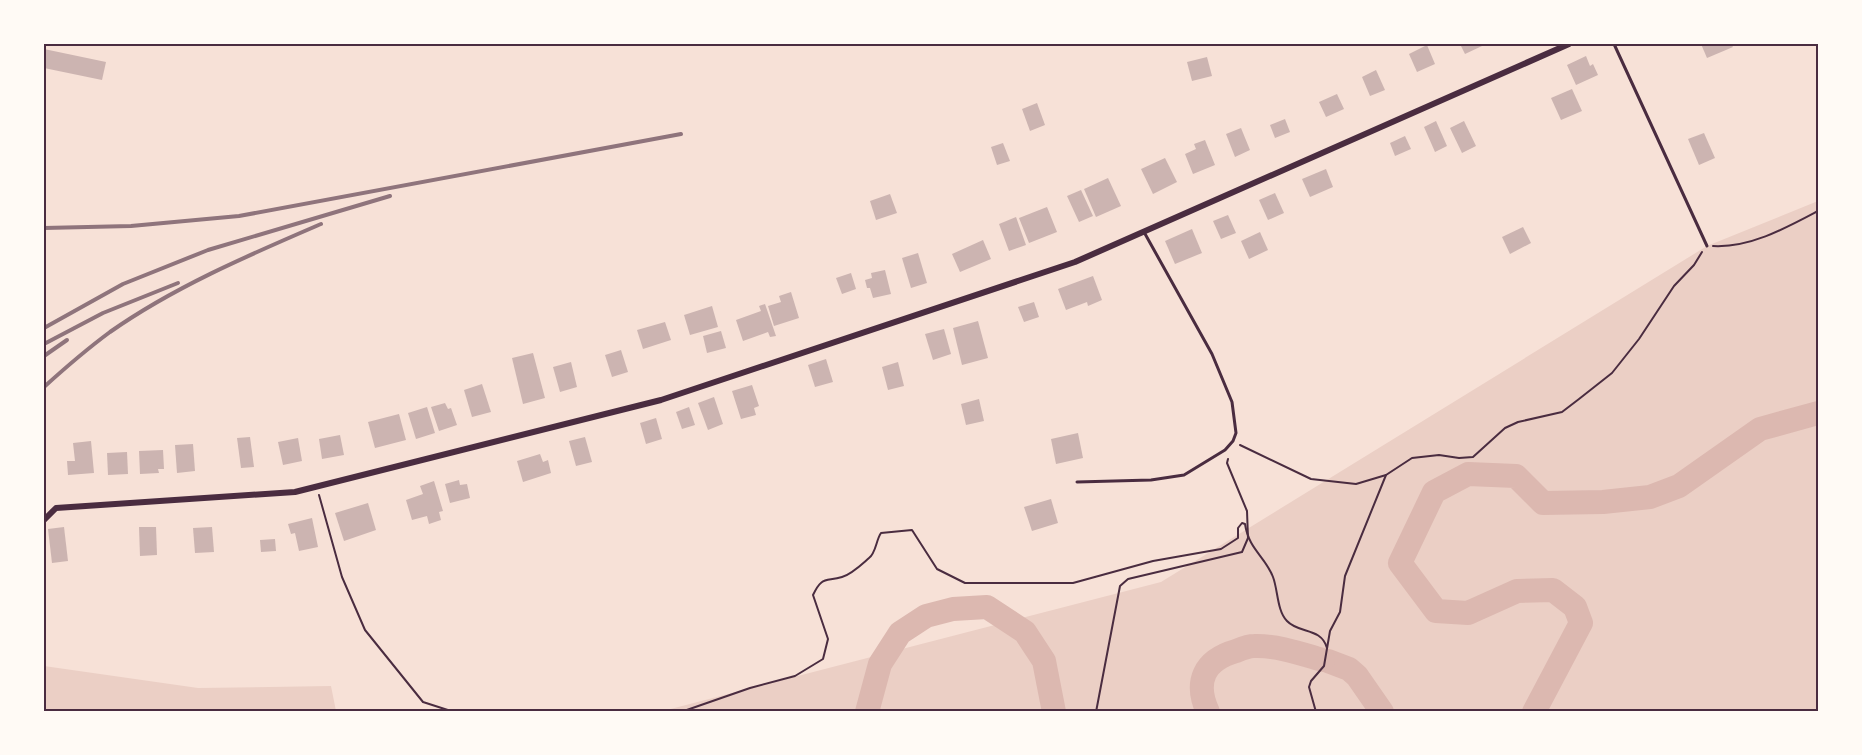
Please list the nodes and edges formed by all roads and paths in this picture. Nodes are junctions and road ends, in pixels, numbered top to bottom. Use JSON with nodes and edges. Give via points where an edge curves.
{"nodes":[{"id":1,"x":1569,"y":44,"type":"edge"},
{"id":2,"x":1614,"y":44,"type":"edge"},
{"id":3,"x":1818,"y":211,"type":"edge"},
{"id":4,"x":1144,"y":232,"type":"junction"},
{"id":5,"x":1707,"y":246,"type":"junction"},
{"id":6,"x":1233,"y":441,"type":"junction"},
{"id":7,"x":1386,"y":475,"type":"junction"},
{"id":8,"x":1077,"y":482,"type":"dead end"},
{"id":9,"x":316,"y":486,"type":"junction"},
{"id":10,"x":44,"y":520,"type":"edge"},
{"id":11,"x":1248,"y":538,"type":"junction"},
{"id":12,"x":1326,"y":648,"type":"junction"},
{"id":13,"x":454,"y":711,"type":"edge"},
{"id":14,"x":681,"y":711,"type":"edge"},
{"id":15,"x":1096,"y":711,"type":"edge"},
{"id":16,"x":1316,"y":711,"type":"edge"}],
"edges":[{"from":1,"to":4,"type":"street"},
{"from":2,"to":5,"type":"lane"},
{"from":3,"to":5,"type":"path","via":[[1747,243]]},
{"from":4,"to":6,"type":"lane","via":[[1212,354],[1232,402],[1236,433]]},
{"from":4,"to":9,"type":"street","via":[[1075,262],[662,400]]},
{"from":5,"to":7,"type":"path","via":[[1612,373],[1562,412],[1505,428],[1473,457],[1412,458]]},
{"from":6,"to":7,"type":"path","via":[[1311,479],[1356,484]]},
{"from":6,"to":8,"type":"lane","via":[[1184,476]]},
{"from":6,"to":11,"type":"path","via":[[1227,463],[1247,511]]},
{"from":7,"to":12,"type":"path","via":[[1345,576],[1340,612]]},
{"from":9,"to":10,"type":"street","via":[[295,492],[56,508]]},
{"from":9,"to":13,"type":"path","via":[[342,577],[365,630],[423,702]]},
{"from":11,"to":12,"type":"path","via":[[1272,577],[1282,616],[1295,627],[1316,633]]},
{"from":11,"to":14,"type":"path","via":[[1242,523],[1238,538],[1221,549],[1153,561],[1083,580],[1035,584],[965,583],[937,569],[912,530],[881,533],[872,557],[843,577],[818,583],[813,595],[828,639],[823,658],[795,676]]},
{"from":11,"to":15,"type":"path","via":[[1242,552],[1128,579],[1120,586]]},
{"from":12,"to":16,"type":"path","via":[[1324,666],[1309,687]]}]}
